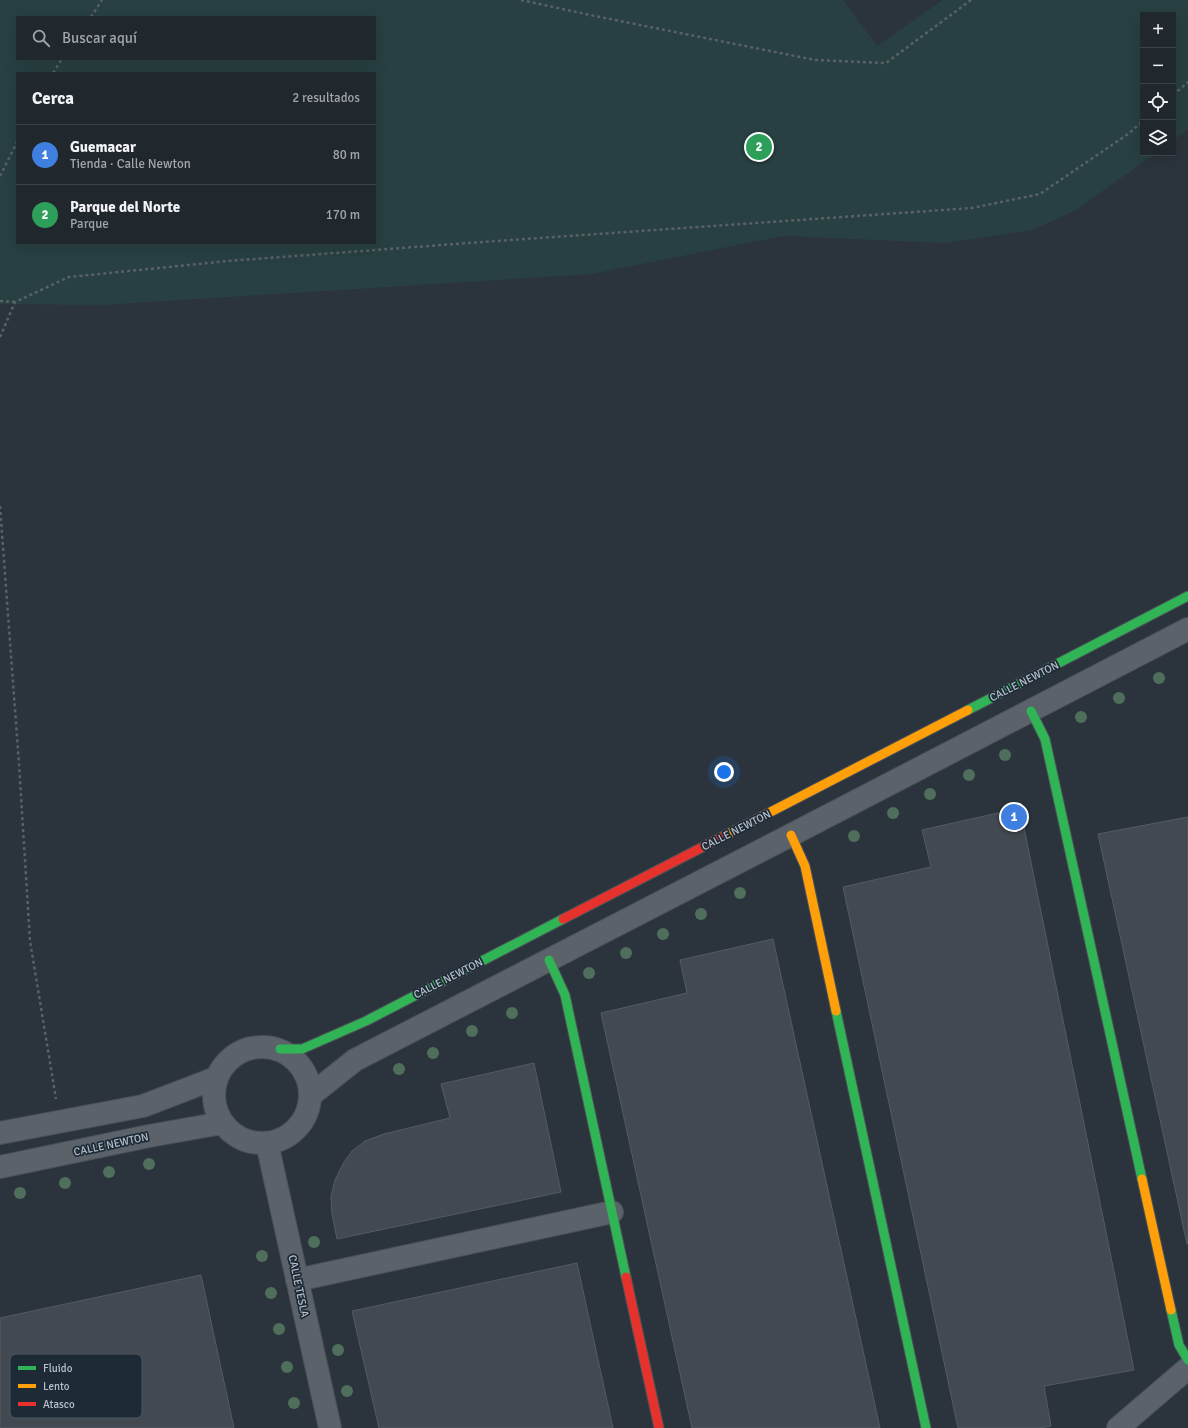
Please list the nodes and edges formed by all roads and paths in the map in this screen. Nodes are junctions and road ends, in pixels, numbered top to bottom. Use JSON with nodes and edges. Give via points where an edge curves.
{"nodes":[{"id":1,"x":102,"y":0,"type":"edge"},
{"id":2,"x":522,"y":0,"type":"edge"},
{"id":3,"x":971,"y":0,"type":"edge"},
{"id":4,"x":92,"y":16,"type":"edge"},
{"id":5,"x":61,"y":60,"type":"edge"},
{"id":6,"x":54,"y":72,"type":"edge"},
{"id":7,"x":1188,"y":82,"type":"edge"},
{"id":8,"x":1176,"y":92,"type":"edge"},
{"id":9,"x":1140,"y":124,"type":"edge"},
{"id":10,"x":16,"y":144,"type":"edge"},
{"id":11,"x":0,"y":176,"type":"edge"},
{"id":12,"x":0,"y":301,"type":"edge"},
{"id":13,"x":15,"y":302,"type":"junction"},
{"id":14,"x":0,"y":337,"type":"edge"},
{"id":15,"x":0,"y":506,"type":"edge"},
{"id":16,"x":1188,"y":596,"type":"edge"},
{"id":17,"x":1188,"y":629,"type":"edge"},
{"id":18,"x":1031,"y":711,"type":"junction"},
{"id":19,"x":792,"y":835,"type":"junction"},
{"id":20,"x":549,"y":960,"type":"junction"},
{"id":21,"x":280,"y":1049,"type":"junction"},
{"id":22,"x":216,"y":1078,"type":"junction"},
{"id":23,"x":311,"y":1095,"type":"junction"},
{"id":24,"x":60,"y":1121,"type":"junction"},
{"id":25,"x":222,"y":1123,"type":"junction"},
{"id":26,"x":0,"y":1133,"type":"edge"},
{"id":27,"x":267,"y":1143,"type":"junction"},
{"id":28,"x":0,"y":1167,"type":"edge"},
{"id":29,"x":612,"y":1212,"type":"junction"},
{"id":30,"x":297,"y":1280,"type":"junction"},
{"id":31,"x":1188,"y":1360,"type":"edge"},
{"id":32,"x":1188,"y":1368,"type":"edge"},
{"id":33,"x":330,"y":1428,"type":"edge"},
{"id":34,"x":659,"y":1428,"type":"edge"},
{"id":35,"x":926,"y":1428,"type":"edge"},
{"id":36,"x":1118,"y":1428,"type":"edge"}],
"edges":[{"from":1,"to":4,"type":"path"},
{"from":2,"to":3,"type":"path","via":[[815,60],[886,63]]},
{"from":5,"to":6,"type":"path"},
{"from":7,"to":8,"type":"path"},
{"from":9,"to":13,"type":"path","via":[[1040,194],[972,208],[228,261],[69,277]]},
{"from":10,"to":11,"type":"path"},
{"from":12,"to":13,"type":"path"},
{"from":13,"to":14,"type":"path"},
{"from":15,"to":24,"type":"path","via":[[30,941]]},
{"from":16,"to":21,"type":"street","name":"CALLE NEWTON","via":[[366,1021],[302,1049]]},
{"from":17,"to":18,"type":"street"},
{"from":18,"to":19,"type":"street"},
{"from":18,"to":31,"type":"street","via":[[1045,739],[1179,1344]]},
{"from":19,"to":20,"type":"street"},
{"from":19,"to":35,"type":"street","via":[[805,866]]},
{"from":20,"to":23,"type":"street","via":[[355,1060]]},
{"from":20,"to":29,"type":"street","via":[[565,995]]},
{"from":21,"to":22,"type":"street","via":[[266,1046],[245,1049],[228,1060]]},
{"from":21,"to":23,"type":"street","via":[[303,1068]]},
{"from":22,"to":24,"type":"street","via":[[143,1106]]},
{"from":22,"to":25,"type":"street","via":[[216,1111]]},
{"from":23,"to":27,"type":"street","via":[[304,1119],[287,1137]]},
{"from":24,"to":26,"type":"street"},
{"from":25,"to":27,"type":"street","via":[[233,1134],[246,1141]]},
{"from":25,"to":28,"type":"street","name":"CALLE NEWTON"},
{"from":27,"to":30,"type":"street","name":"CALLE TESLA"},
{"from":29,"to":30,"type":"street"},
{"from":29,"to":34,"type":"street"},
{"from":30,"to":33,"type":"street","name":"CALLE TESLA"},
{"from":32,"to":36,"type":"street"}]}
